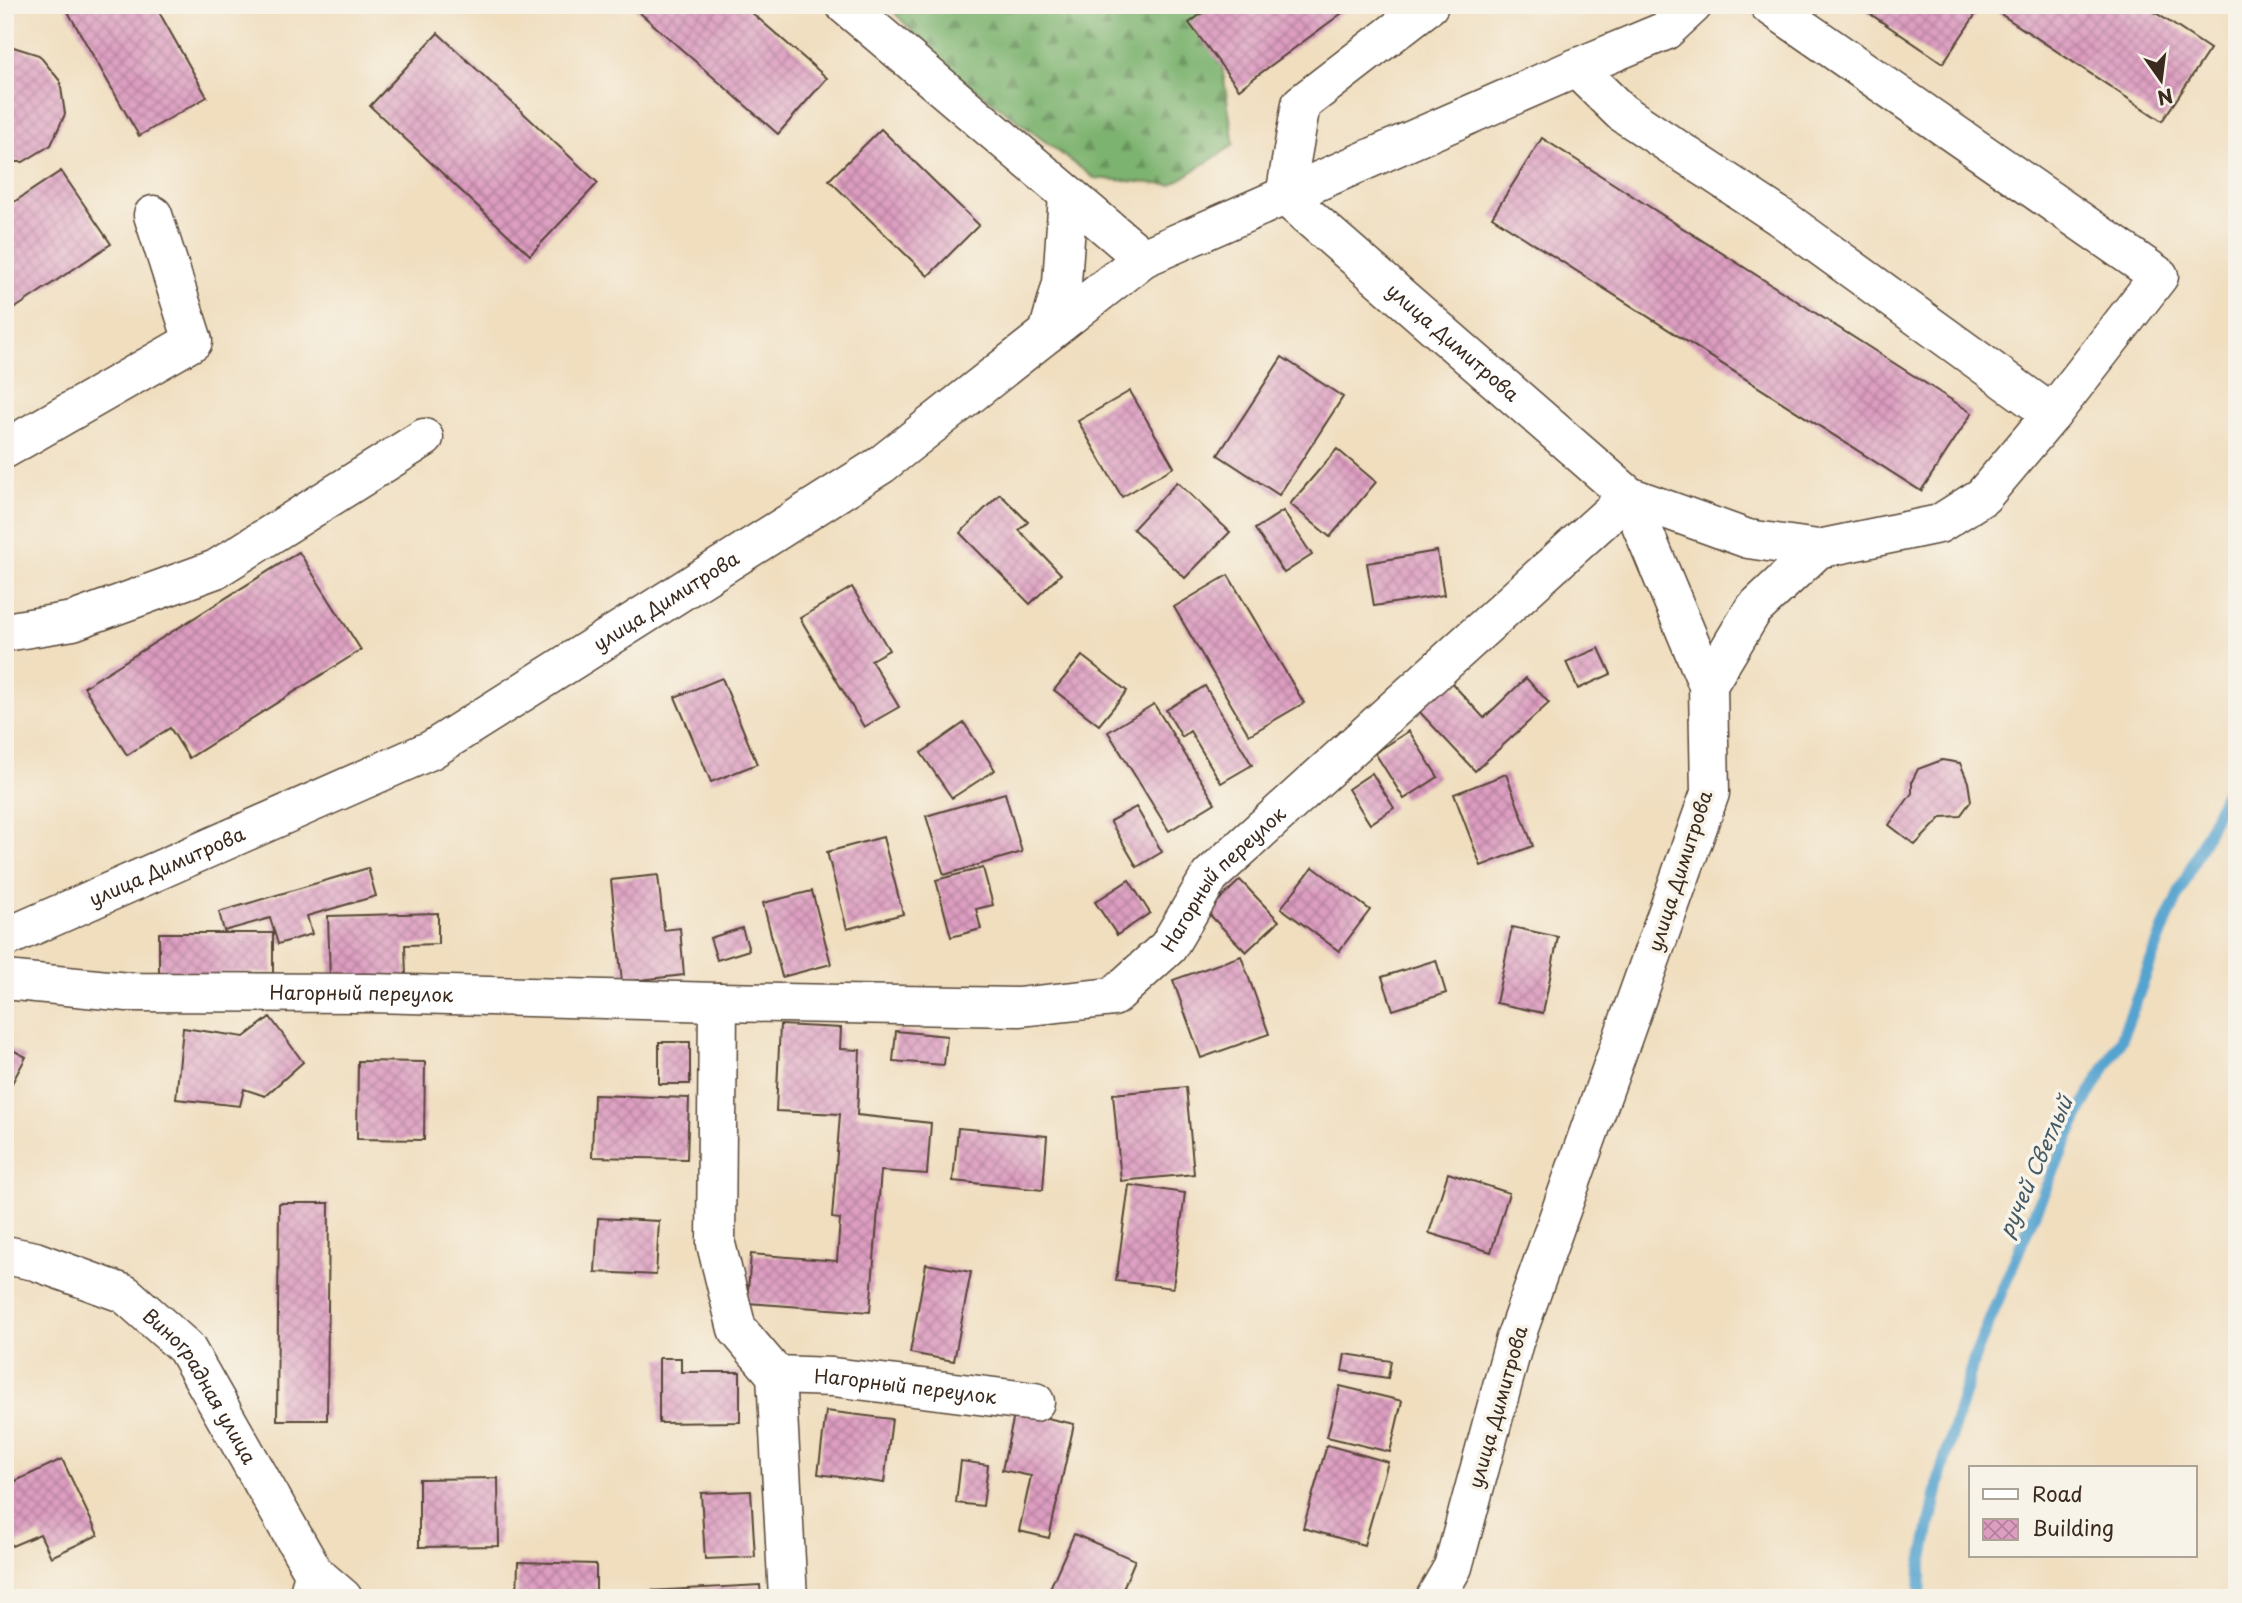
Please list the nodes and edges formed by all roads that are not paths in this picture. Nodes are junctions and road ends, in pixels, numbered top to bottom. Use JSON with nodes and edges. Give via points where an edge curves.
{"nodes":[{"id":1,"x":845,"y":5,"type":"edge"},
{"id":2,"x":1429,"y":5,"type":"edge"},
{"id":3,"x":1693,"y":5,"type":"edge"},
{"id":4,"x":1769,"y":5,"type":"edge"},
{"id":5,"x":1576,"y":68,"type":"junction"},
{"id":6,"x":1068,"y":195,"type":"junction"},
{"id":7,"x":1285,"y":196,"type":"junction"},
{"id":8,"x":153,"y":215,"type":"dead end"},
{"id":9,"x":1143,"y":258,"type":"junction"},
{"id":10,"x":1048,"y":334,"type":"junction"},
{"id":11,"x":2052,"y":414,"type":"junction"},
{"id":12,"x":424,"y":438,"type":"dead end"},
{"id":13,"x":5,"y":449,"type":"edge"},
{"id":14,"x":1629,"y":496,"type":"junction"},
{"id":15,"x":1818,"y":549,"type":"junction"},
{"id":16,"x":5,"y":632,"type":"edge"},
{"id":17,"x":1708,"y":685,"type":"junction"},
{"id":18,"x":5,"y":938,"type":"edge"},
{"id":19,"x":5,"y":980,"type":"edge"},
{"id":20,"x":718,"y":1002,"type":"junction"},
{"id":21,"x":5,"y":1255,"type":"edge"},
{"id":22,"x":776,"y":1375,"type":"junction"},
{"id":23,"x":1035,"y":1402,"type":"dead end"},
{"id":24,"x":311,"y":1585,"type":"edge"},
{"id":25,"x":343,"y":1598,"type":"edge"},
{"id":26,"x":788,"y":1598,"type":"edge"},
{"id":27,"x":1435,"y":1598,"type":"edge"}],
"edges":[{"from":1,"to":6,"type":"street"},
{"from":2,"to":7,"type":"street","via":[[1301,104]]},
{"from":3,"to":5,"type":"street","name":"улица Димитрова","via":[[1665,31]]},
{"from":4,"to":11,"type":"street","via":[[2159,276]]},
{"from":5,"to":7,"type":"street","name":"улица Димитрова"},
{"from":5,"to":11,"type":"street","via":[[1620,112],[1780,217]]},
{"from":6,"to":9,"type":"street"},
{"from":6,"to":10,"type":"street","via":[[1062,283]]},
{"from":7,"to":9,"type":"street","name":"улица Димитрова"},
{"from":7,"to":14,"type":"street","name":"улица Димитрова"},
{"from":8,"to":13,"type":"street","via":[[193,341]]},
{"from":9,"to":10,"type":"street","name":"улица Димитрова"},
{"from":10,"to":18,"type":"street","name":"улица Димитрова","via":[[881,465],[430,750]]},
{"from":11,"to":15,"type":"street","via":[[1983,496],[1939,524]]},
{"from":12,"to":16,"type":"street","via":[[216,569],[73,621]]},
{"from":14,"to":15,"type":"street","via":[[1748,538]]},
{"from":14,"to":17,"type":"street","name":"улица Димитрова"},
{"from":14,"to":20,"type":"street","name":"Нагорный переулок","via":[[1210,876],[1168,947],[1114,997],[1019,1007]]},
{"from":15,"to":17,"type":"street","via":[[1753,610]]},
{"from":17,"to":27,"type":"street","name":"улица Димитрова","via":[[1710,793],[1514,1342],[1453,1567]]},
{"from":19,"to":20,"type":"street","name":"Нагорный переулок","via":[[128,992]]},
{"from":20,"to":22,"type":"street","via":[[716,1244],[737,1329]]},
{"from":21,"to":24,"type":"street","name":"Виноградная улица","via":[[35,1261],[125,1294],[186,1348]]},
{"from":22,"to":23,"type":"street","name":"Нагорный переулок","via":[[833,1377]]},
{"from":22,"to":26,"type":"street"},
{"from":24,"to":25,"type":"street","name":"Виноградная улица"}]}
